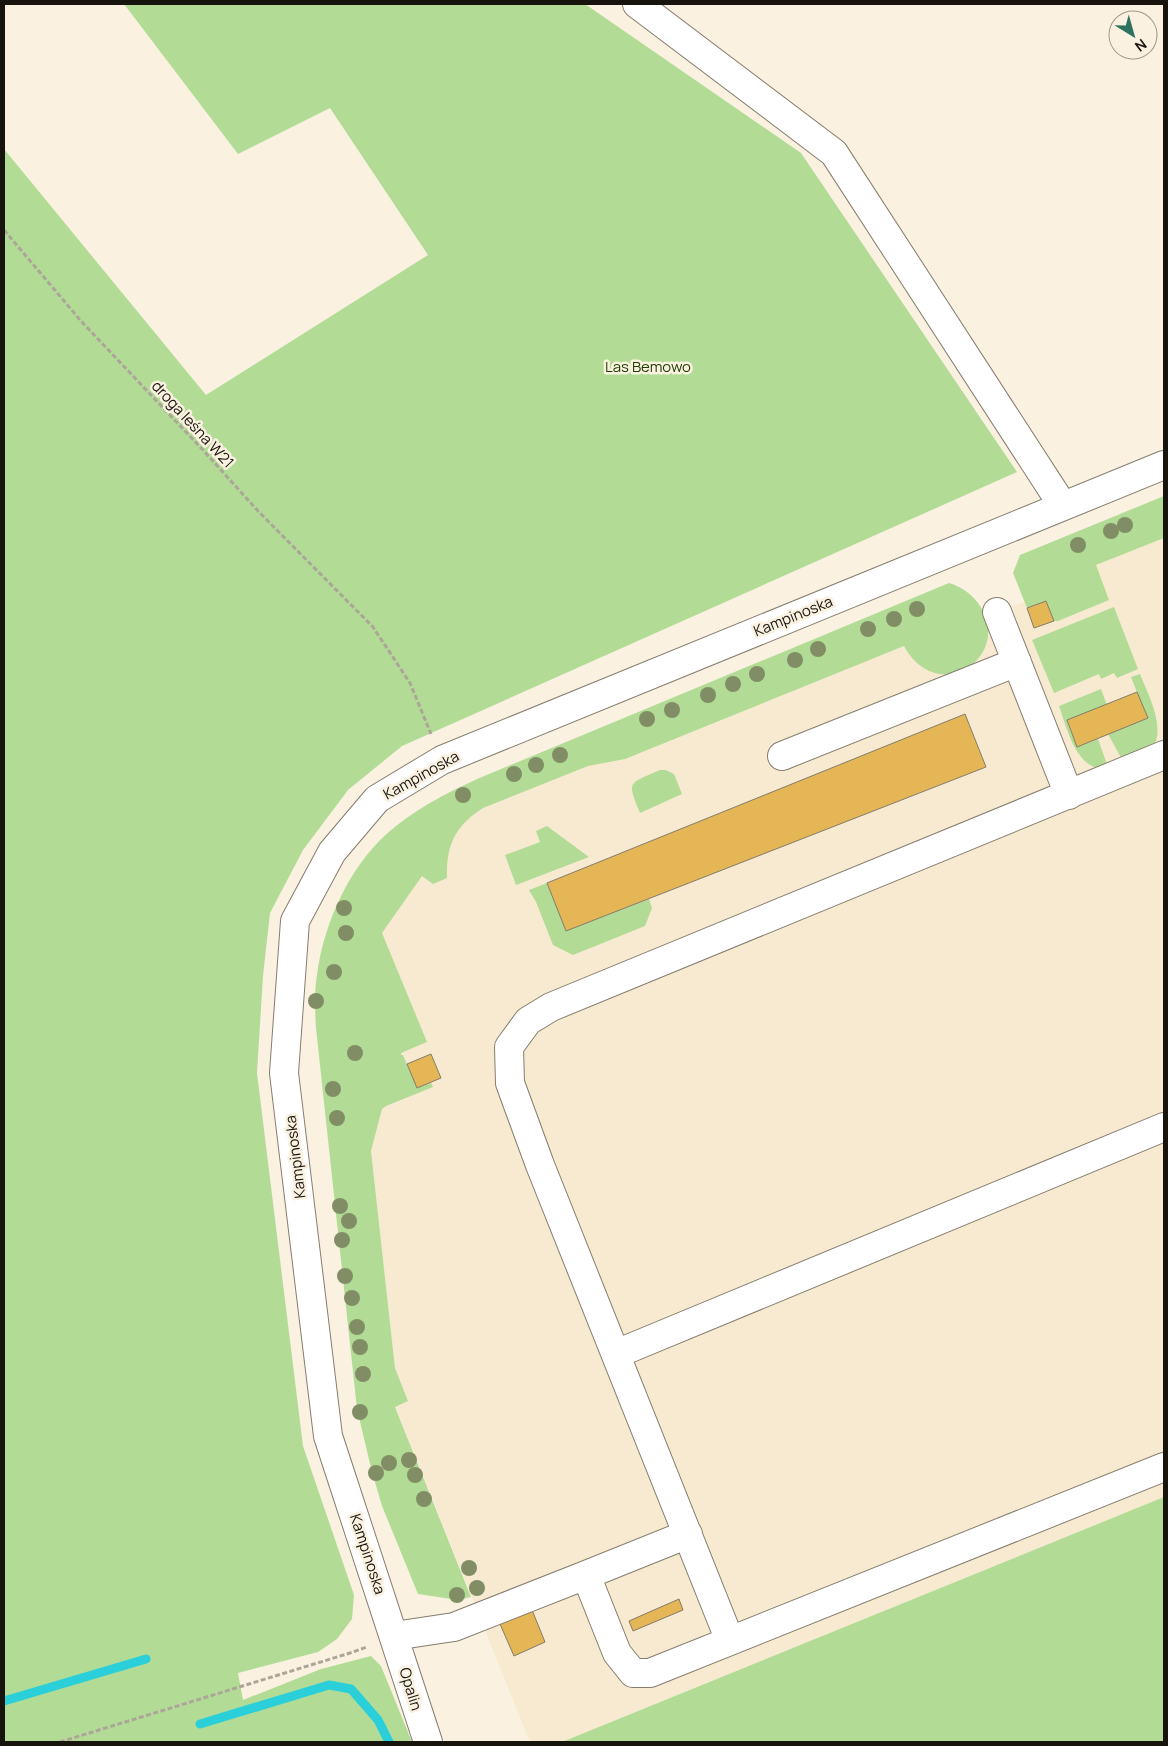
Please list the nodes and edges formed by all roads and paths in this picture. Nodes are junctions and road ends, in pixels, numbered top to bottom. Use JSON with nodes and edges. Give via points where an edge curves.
{"nodes":[{"id":1,"x":637,"y":4,"type":"edge"},
{"id":2,"x":4,"y":230,"type":"edge"},
{"id":3,"x":1164,"y":465,"type":"edge"},
{"id":4,"x":1063,"y":506,"type":"junction"},
{"id":5,"x":997,"y":612,"type":"dead end"},
{"id":6,"x":1017,"y":662,"type":"junction"},
{"id":7,"x":782,"y":756,"type":"dead end"},
{"id":8,"x":1164,"y":756,"type":"edge"},
{"id":9,"x":442,"y":760,"type":"junction"},
{"id":10,"x":1069,"y":795,"type":"junction"},
{"id":11,"x":1164,"y":1127,"type":"edge"},
{"id":12,"x":616,"y":1354,"type":"junction"},
{"id":13,"x":1164,"y":1467,"type":"edge"},
{"id":14,"x":688,"y":1534,"type":"junction"},
{"id":15,"x":586,"y":1575,"type":"junction"},
{"id":16,"x":394,"y":1636,"type":"junction"},
{"id":17,"x":730,"y":1641,"type":"junction"},
{"id":18,"x":350,"y":1654,"type":"dead end"},
{"id":19,"x":60,"y":1742,"type":"edge"},
{"id":20,"x":428,"y":1742,"type":"edge"}],
"edges":[{"from":1,"to":4,"type":"street","via":[[834,153]]},
{"from":2,"to":9,"type":"path","name":"droga leśna W21","via":[[81,321],[258,512],[373,627],[410,683]]},
{"from":3,"to":4,"type":"street","name":"Kampinoska"},
{"from":4,"to":9,"type":"street","name":"Kampinoska"},
{"from":5,"to":6,"type":"street"},
{"from":6,"to":7,"type":"street"},
{"from":6,"to":10,"type":"street"},
{"from":8,"to":10,"type":"street"},
{"from":9,"to":16,"type":"street","name":"Kampinoska","via":[[377,799],[332,852],[295,921],[284,1073],[328,1436]]},
{"from":10,"to":12,"type":"street","via":[[552,1007],[528,1021],[509,1048],[510,1083]]},
{"from":11,"to":12,"type":"street"},
{"from":12,"to":14,"type":"street"},
{"from":13,"to":17,"type":"street"},
{"from":14,"to":15,"type":"street"},
{"from":14,"to":17,"type":"street"},
{"from":15,"to":16,"type":"street","via":[[454,1627]]},
{"from":15,"to":17,"type":"street","via":[[617,1653],[633,1673],[650,1673]]},
{"from":16,"to":20,"type":"street","name":"Opalin"},
{"from":18,"to":19,"type":"path"}]}
